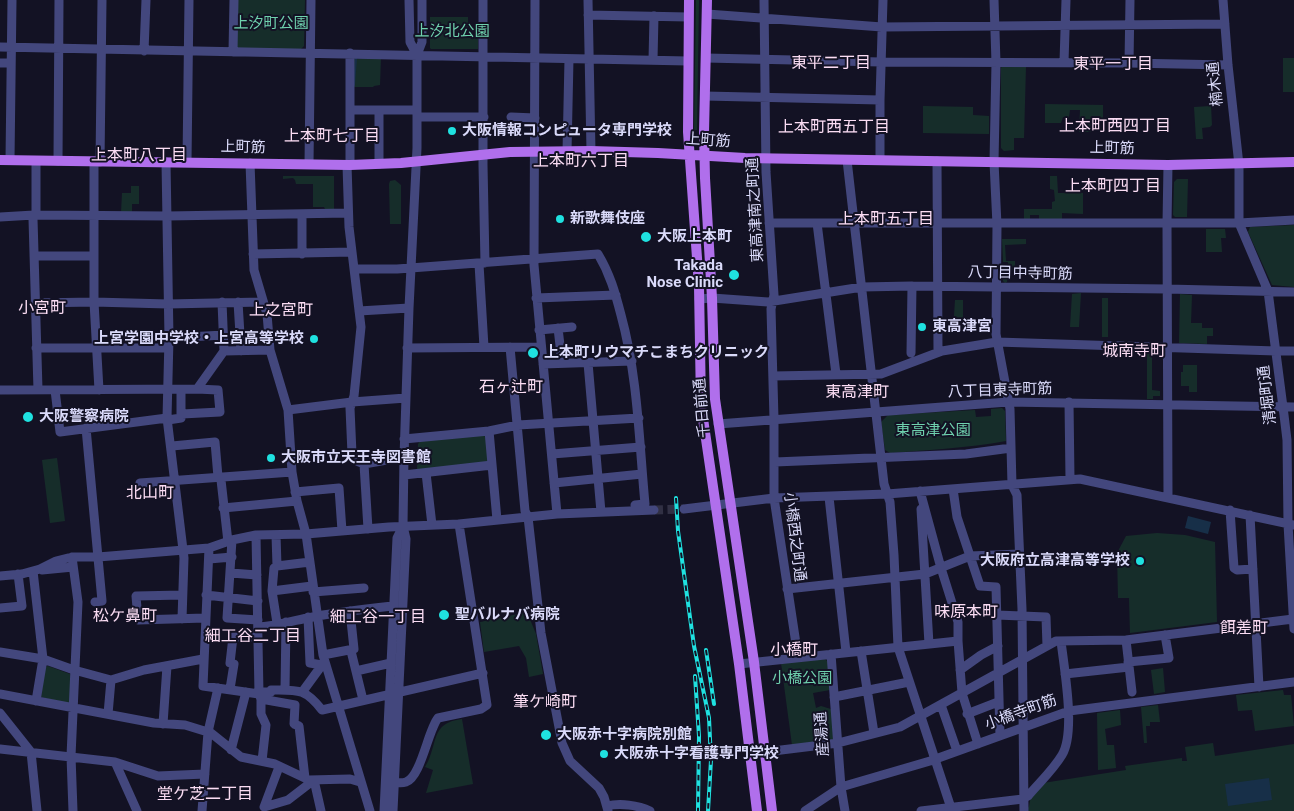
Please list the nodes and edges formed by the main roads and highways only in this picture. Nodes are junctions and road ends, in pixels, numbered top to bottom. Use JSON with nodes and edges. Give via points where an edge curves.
{"nodes":[{"id":1,"x":689,"y":0,"type":"edge"},
{"id":2,"x":707,"y":0,"type":"edge"},
{"id":3,"x":690,"y":155,"type":"junction"},
{"id":4,"x":705,"y":156,"type":"junction"},
{"id":5,"x":5,"y":160,"type":"edge"},
{"id":6,"x":1294,"y":162,"type":"edge"},
{"id":7,"x":757,"y":811,"type":"edge"},
{"id":8,"x":772,"y":811,"type":"edge"}],
"edges":[{"from":1,"to":3,"type":"main road","name":"千日前通"},
{"from":2,"to":4,"type":"main road","name":"千日前通"},
{"from":3,"to":4,"type":"main road","name":"上町筋"},
{"from":3,"to":5,"type":"main road","name":"上町筋","via":[[535,152],[484,154],[401,164],[348,165]]},
{"from":3,"to":7,"type":"main road","name":"千日前通","via":[[699,299],[701,405]]},
{"from":4,"to":6,"type":"main road","name":"上町筋","via":[[1168,165]]},
{"from":4,"to":8,"type":"main road","name":"千日前通","via":[[715,399],[754,662]]}]}
